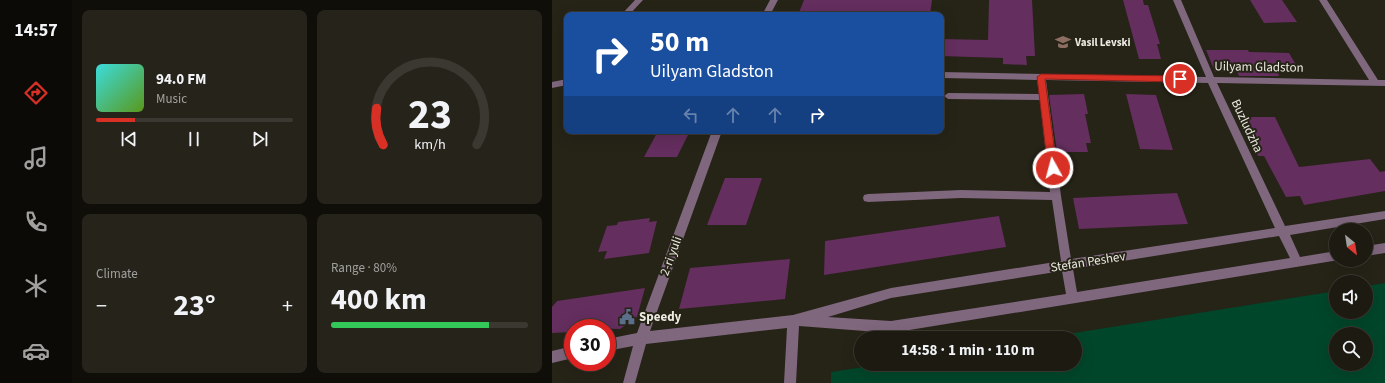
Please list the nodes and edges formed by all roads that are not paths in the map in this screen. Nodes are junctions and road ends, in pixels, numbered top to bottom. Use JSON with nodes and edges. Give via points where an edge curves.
{"nodes":[{"id":1,"x":639,"y":0,"type":"edge"},
{"id":2,"x":774,"y":0,"type":"edge"},
{"id":3,"x":1177,"y":0,"type":"edge"},
{"id":4,"x":1323,"y":0,"type":"edge"},
{"id":5,"x":628,"y":12,"type":"edge"},
{"id":6,"x":768,"y":12,"type":"edge"},
{"id":7,"x":944,"y":75,"type":"edge"},
{"id":8,"x":1041,"y":77,"type":"junction"},
{"id":9,"x":1211,"y":80,"type":"junction"},
{"id":10,"x":564,"y":82,"type":"edge"},
{"id":11,"x":1375,"y":82,"type":"junction"},
{"id":12,"x":1385,"y":82,"type":"edge"},
{"id":13,"x":552,"y":85,"type":"edge"},
{"id":14,"x":948,"y":96,"type":"dead end"},
{"id":15,"x":1044,"y":97,"type":"junction"},
{"id":16,"x":716,"y":134,"type":"edge"},
{"id":17,"x":1056,"y":196,"type":"junction"},
{"id":18,"x":868,"y":198,"type":"dead end"},
{"id":19,"x":1385,"y":215,"type":"edge"},
{"id":20,"x":1282,"y":232,"type":"junction"},
{"id":21,"x":1385,"y":248,"type":"edge"},
{"id":22,"x":1373,"y":250,"type":"edge"},
{"id":23,"x":1329,"y":257,"type":"edge"},
{"id":24,"x":1296,"y":262,"type":"junction"},
{"id":25,"x":1066,"y":265,"type":"junction"},
{"id":26,"x":1072,"y":298,"type":"junction"},
{"id":27,"x":793,"y":321,"type":"junction"},
{"id":28,"x":641,"y":338,"type":"junction"},
{"id":29,"x":616,"y":343,"type":"edge"},
{"id":30,"x":564,"y":354,"type":"edge"},
{"id":31,"x":552,"y":357,"type":"edge"},
{"id":32,"x":628,"y":383,"type":"edge"},
{"id":33,"x":790,"y":383,"type":"edge"}],
"edges":[{"from":1,"to":5,"type":"street"},
{"from":2,"to":6,"type":"street"},
{"from":3,"to":9,"type":"street","name":"Buzludzha"},
{"from":4,"to":11,"type":"street"},
{"from":7,"to":8,"type":"street","name":"Uilyam Gladston"},
{"from":8,"to":9,"type":"street","name":"Uilyam Gladston"},
{"from":8,"to":15,"type":"street"},
{"from":9,"to":11,"type":"street","name":"Uilyam Gladston"},
{"from":9,"to":20,"type":"street","name":"Buzludzha"},
{"from":10,"to":13,"type":"street"},
{"from":11,"to":12,"type":"street","name":"Uilyam Gladston"},
{"from":14,"to":15,"type":"street"},
{"from":15,"to":17,"type":"street"},
{"from":16,"to":28,"type":"street","name":"2-ri yuli"},
{"from":17,"to":18,"type":"street","via":[[961,194]]},
{"from":17,"to":25,"type":"street"},
{"from":19,"to":20,"type":"street","name":"Stefan Peshev"},
{"from":20,"to":24,"type":"street","name":"Buzludzha"},
{"from":20,"to":25,"type":"street","name":"Stefan Peshev"},
{"from":21,"to":22,"type":"street"},
{"from":23,"to":24,"type":"street","name":"Stefan Peshev"},
{"from":24,"to":26,"type":"street","name":"Stefan Peshev"},
{"from":25,"to":26,"type":"street"},
{"from":25,"to":27,"type":"street","name":"Stefan Peshev","via":[[891,292]]},
{"from":26,"to":27,"type":"street","name":"Stefan Peshev","via":[[891,327]]},
{"from":27,"to":28,"type":"street","name":"Stefan Peshev"},
{"from":27,"to":33,"type":"street"},
{"from":28,"to":29,"type":"street","name":"Stefan Peshev"},
{"from":28,"to":32,"type":"street","name":"2-ri yuli"},
{"from":30,"to":31,"type":"street"}]}
